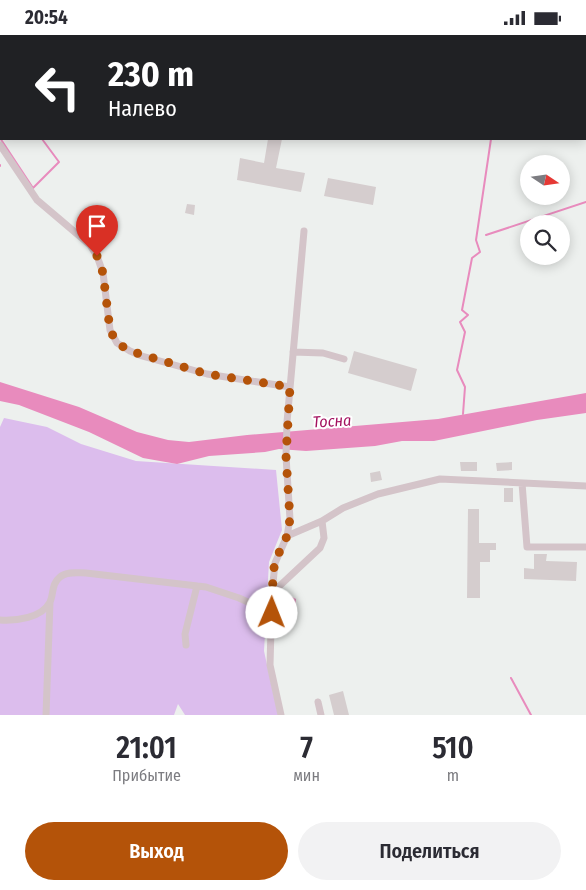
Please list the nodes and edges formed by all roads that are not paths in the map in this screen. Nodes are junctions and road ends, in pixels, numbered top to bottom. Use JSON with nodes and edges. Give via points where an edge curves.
{"nodes":[{"id":1,"x":0,"y":145,"type":"edge"},
{"id":2,"x":304,"y":231,"type":"dead end"},
{"id":3,"x":293,"y":352,"type":"junction"},
{"id":4,"x":344,"y":359,"type":"dead end"},
{"id":5,"x":290,"y":387,"type":"junction"},
{"id":6,"x":522,"y":483,"type":"junction"},
{"id":7,"x":586,"y":486,"type":"edge"},
{"id":8,"x":322,"y":521,"type":"junction"},
{"id":9,"x":287,"y":536,"type":"junction"},
{"id":10,"x":586,"y":547,"type":"edge"},
{"id":11,"x":197,"y":586,"type":"junction"},
{"id":12,"x":272,"y":593,"type":"junction"},
{"id":13,"x":50,"y":602,"type":"junction"},
{"id":14,"x":272,"y":613,"type":"junction"},
{"id":15,"x":0,"y":620,"type":"edge"},
{"id":16,"x":186,"y":645,"type":"dead end"},
{"id":17,"x":318,"y":701,"type":"dead end"},
{"id":18,"x":46,"y":715,"type":"edge"},
{"id":19,"x":281,"y":715,"type":"edge"},
{"id":20,"x":321,"y":715,"type":"edge"}],
"edges":[{"from":1,"to":5,"type":"street","via":[[37,200],[90,245],[97,256],[103,273],[110,330],[117,343],[142,356],[207,374]]},
{"from":2,"to":3,"type":"street"},
{"from":3,"to":4,"type":"street","via":[[324,353]]},
{"from":3,"to":5,"type":"street"},
{"from":5,"to":9,"type":"street","via":[[286,456],[290,519]]},
{"from":6,"to":7,"type":"street"},
{"from":6,"to":8,"type":"street","via":[[440,479],[378,494],[343,508]]},
{"from":6,"to":10,"type":"street","via":[[527,547]]},
{"from":8,"to":9,"type":"street"},
{"from":8,"to":12,"type":"street","via":[[324,538],[320,548]]},
{"from":9,"to":12,"type":"street","via":[[275,563]]},
{"from":11,"to":13,"type":"street","via":[[70,573],[55,582]]},
{"from":11,"to":14,"type":"street","via":[[230,595]]},
{"from":11,"to":16,"type":"street","via":[[185,634]]},
{"from":12,"to":14,"type":"street"},
{"from":13,"to":15,"type":"street","via":[[42,611],[32,615]]},
{"from":13,"to":18,"type":"street"},
{"from":14,"to":19,"type":"street","via":[[270,665]]},
{"from":17,"to":20,"type":"street"}]}
